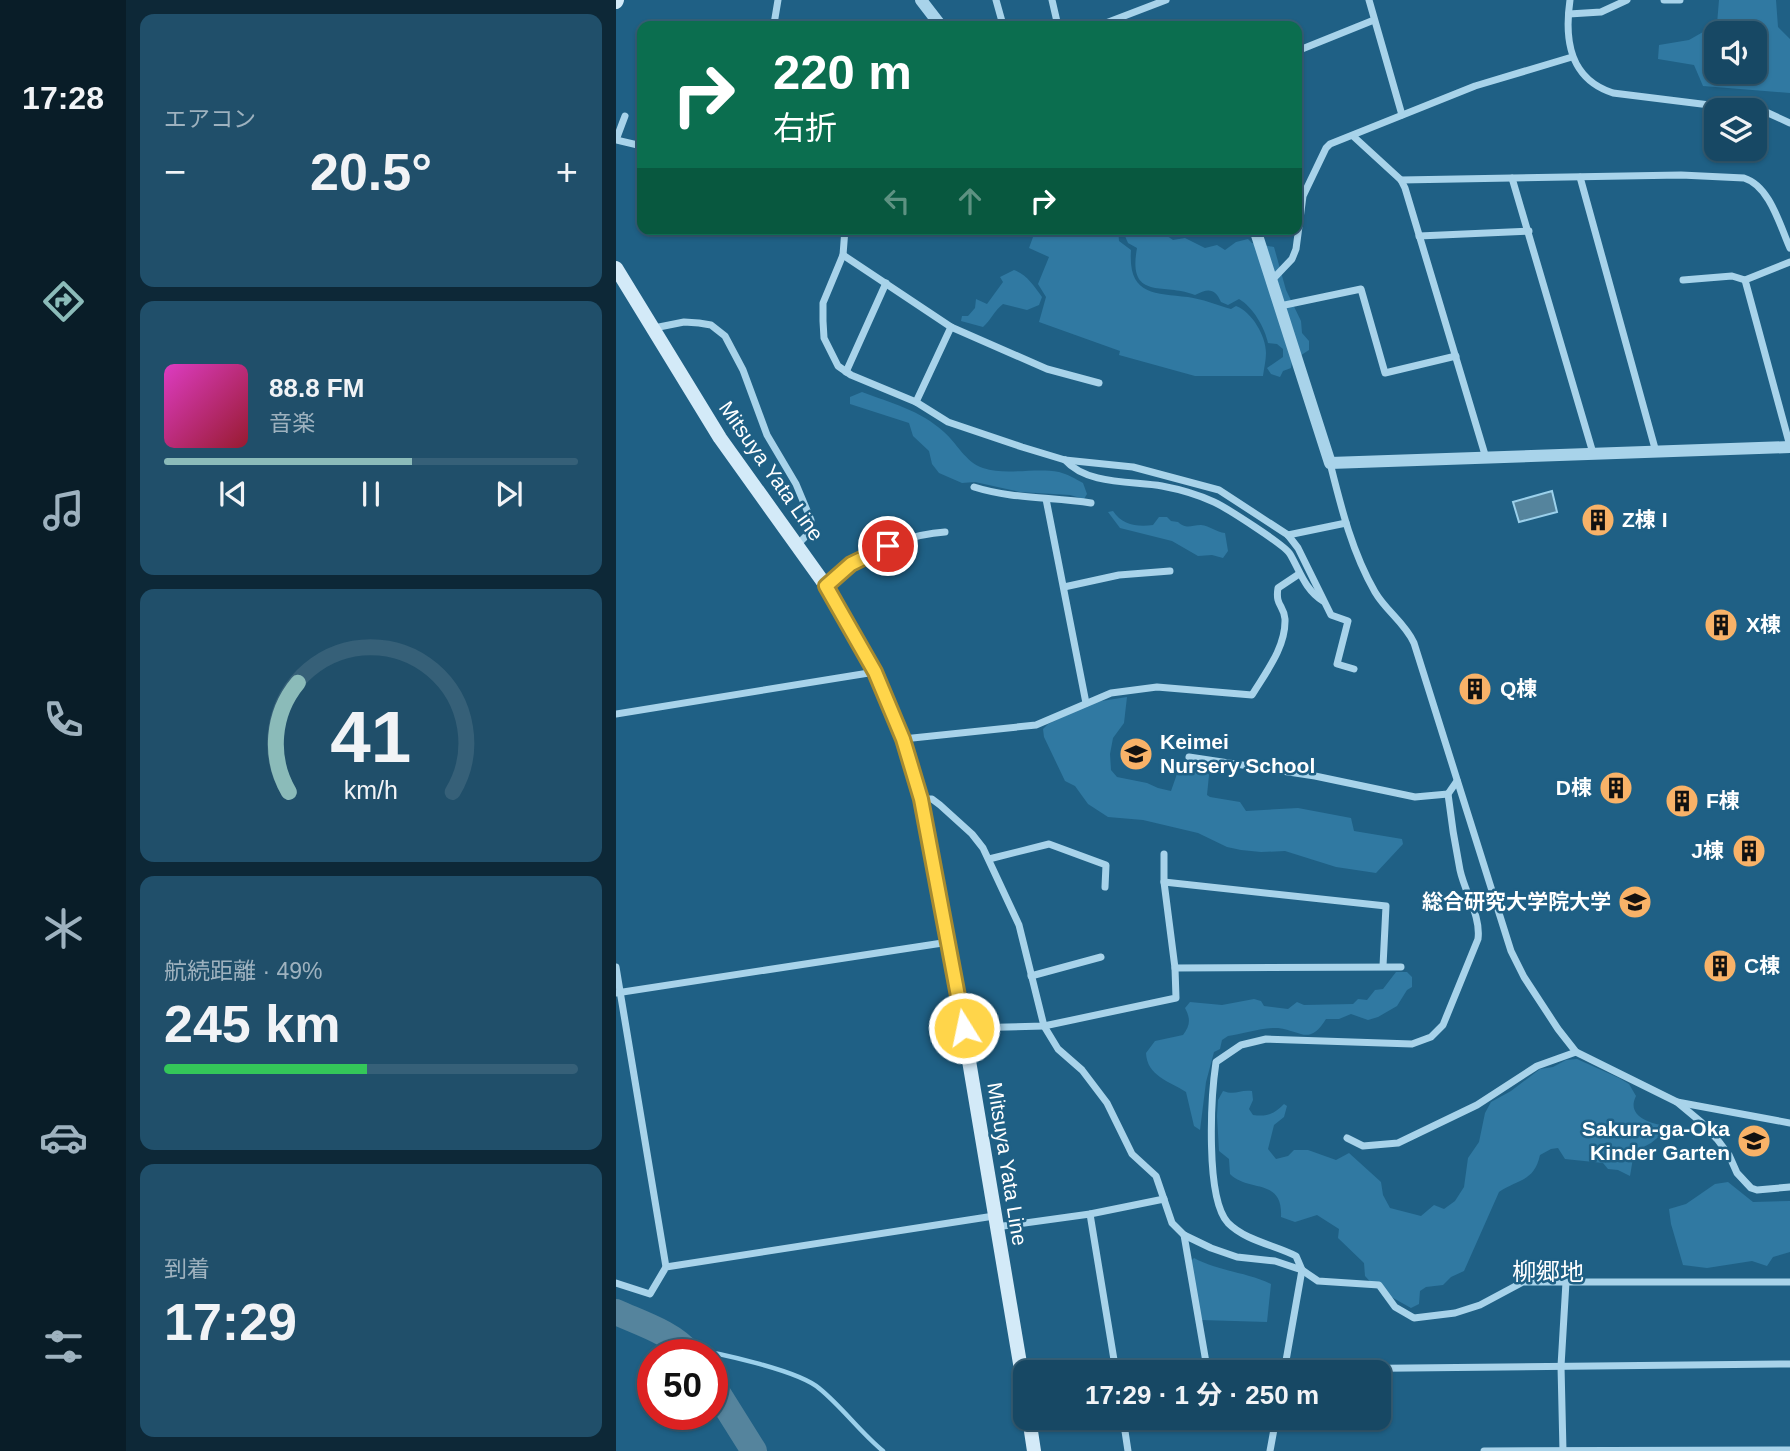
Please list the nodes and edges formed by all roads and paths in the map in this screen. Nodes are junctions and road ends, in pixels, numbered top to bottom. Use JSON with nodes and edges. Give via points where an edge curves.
{"nodes":[{"id":1,"x":778,"y":0,"type":"edge"},
{"id":2,"x":921,"y":0,"type":"edge"},
{"id":3,"x":996,"y":0,"type":"edge"},
{"id":4,"x":1052,"y":0,"type":"edge"},
{"id":5,"x":1166,"y":0,"type":"edge"},
{"id":6,"x":1368,"y":0,"type":"edge"},
{"id":7,"x":1627,"y":0,"type":"edge"},
{"id":8,"x":1664,"y":0,"type":"edge"},
{"id":9,"x":1680,"y":0,"type":"edge"},
{"id":10,"x":1569,"y":1,"type":"edge"},
{"id":11,"x":1569,"y":14,"type":"junction"},
{"id":12,"x":1374,"y":20,"type":"junction"},
{"id":13,"x":774,"y":21,"type":"edge"},
{"id":14,"x":937,"y":21,"type":"edge"},
{"id":15,"x":1002,"y":21,"type":"edge"},
{"id":16,"x":1057,"y":21,"type":"edge"},
{"id":17,"x":1111,"y":21,"type":"edge"},
{"id":18,"x":1302,"y":49,"type":"edge"},
{"id":19,"x":1572,"y":57,"type":"junction"},
{"id":20,"x":1402,"y":115,"type":"junction"},
{"id":21,"x":625,"y":116,"type":"dead end"},
{"id":22,"x":1790,"y":123,"type":"edge"},
{"id":23,"x":1353,"y":136,"type":"junction"},
{"id":24,"x":616,"y":140,"type":"edge"},
{"id":25,"x":616,"y":140,"type":"edge"},
{"id":26,"x":637,"y":145,"type":"edge"},
{"id":27,"x":1580,"y":177,"type":"junction"},
{"id":28,"x":1512,"y":178,"type":"junction"},
{"id":29,"x":1401,"y":180,"type":"junction"},
{"id":30,"x":1302,"y":204,"type":"edge"},
{"id":31,"x":1529,"y":231,"type":"junction"},
{"id":32,"x":844,"y":235,"type":"edge"},
{"id":33,"x":1257,"y":235,"type":"edge"},
{"id":34,"x":1298,"y":235,"type":"edge"},
{"id":35,"x":1419,"y":236,"type":"junction"},
{"id":36,"x":1790,"y":248,"type":"edge"},
{"id":37,"x":843,"y":255,"type":"junction"},
{"id":38,"x":1790,"y":262,"type":"edge"},
{"id":39,"x":616,"y":268,"type":"edge"},
{"id":40,"x":1272,"y":280,"type":"junction"},
{"id":41,"x":1683,"y":280,"type":"dead end"},
{"id":42,"x":1745,"y":280,"type":"junction"},
{"id":43,"x":886,"y":283,"type":"junction"},
{"id":44,"x":1280,"y":306,"type":"junction"},
{"id":45,"x":951,"y":327,"type":"junction"},
{"id":46,"x":654,"y":328,"type":"junction"},
{"id":47,"x":1456,"y":356,"type":"junction"},
{"id":48,"x":846,"y":372,"type":"junction"},
{"id":49,"x":1099,"y":383,"type":"dead end"},
{"id":50,"x":916,"y":402,"type":"junction"},
{"id":51,"x":1790,"y":447,"type":"edge"},
{"id":52,"x":1656,"y":452,"type":"junction"},
{"id":53,"x":1592,"y":453,"type":"junction"},
{"id":54,"x":1065,"y":460,"type":"junction"},
{"id":55,"x":1486,"y":460,"type":"junction"},
{"id":56,"x":1330,"y":464,"type":"junction"},
{"id":57,"x":974,"y":487,"type":"dead end"},
{"id":58,"x":1046,"y":499,"type":"junction"},
{"id":59,"x":1091,"y":503,"type":"dead end"},
{"id":60,"x":1346,"y":523,"type":"junction"},
{"id":61,"x":945,"y":532,"type":"dead end"},
{"id":62,"x":1288,"y":535,"type":"junction"},
{"id":63,"x":797,"y":545,"type":"junction"},
{"id":64,"x":1170,"y":571,"type":"dead end"},
{"id":65,"x":1299,"y":574,"type":"junction"},
{"id":66,"x":826,"y":586,"type":"junction"},
{"id":67,"x":1064,"y":587,"type":"junction"},
{"id":68,"x":1324,"y":602,"type":"junction"},
{"id":69,"x":1354,"y":669,"type":"dead end"},
{"id":70,"x":875,"y":672,"type":"junction"},
{"id":71,"x":1086,"y":702,"type":"junction"},
{"id":72,"x":616,"y":714,"type":"edge"},
{"id":73,"x":903,"y":739,"type":"junction"},
{"id":74,"x":1189,"y":757,"type":"dead end"},
{"id":75,"x":1457,"y":781,"type":"junction"},
{"id":76,"x":1448,"y":794,"type":"junction"},
{"id":77,"x":921,"y":799,"type":"junction"},
{"id":78,"x":1164,"y":854,"type":"dead end"},
{"id":79,"x":989,"y":859,"type":"junction"},
{"id":80,"x":1164,"y":882,"type":"junction"},
{"id":81,"x":1105,"y":887,"type":"dead end"},
{"id":82,"x":948,"y":943,"type":"junction"},
{"id":83,"x":1101,"y":957,"type":"dead end"},
{"id":84,"x":1383,"y":966,"type":"junction"},
{"id":85,"x":616,"y":967,"type":"edge"},
{"id":86,"x":1401,"y":967,"type":"dead end"},
{"id":87,"x":1175,"y":968,"type":"junction"},
{"id":88,"x":1031,"y":976,"type":"junction"},
{"id":89,"x":618,"y":993,"type":"edge"},
{"id":90,"x":1044,"y":1026,"type":"junction"},
{"id":91,"x":964,"y":1028,"type":"junction"},
{"id":92,"x":1576,"y":1052,"type":"junction"},
{"id":93,"x":1677,"y":1102,"type":"junction"},
{"id":94,"x":1790,"y":1123,"type":"edge"},
{"id":95,"x":1347,"y":1138,"type":"dead end"},
{"id":96,"x":1790,"y":1187,"type":"edge"},
{"id":97,"x":1164,"y":1199,"type":"junction"},
{"id":98,"x":1090,"y":1214,"type":"junction"},
{"id":99,"x":995,"y":1222,"type":"junction"},
{"id":100,"x":1184,"y":1235,"type":"junction"},
{"id":101,"x":666,"y":1267,"type":"junction"},
{"id":102,"x":1302,"y":1270,"type":"junction"},
{"id":103,"x":1566,"y":1282,"type":"junction"},
{"id":104,"x":1790,"y":1282,"type":"edge"},
{"id":105,"x":616,"y":1283,"type":"edge"},
{"id":106,"x":1019,"y":1360,"type":"edge"},
{"id":107,"x":1114,"y":1360,"type":"edge"},
{"id":108,"x":1206,"y":1360,"type":"edge"},
{"id":109,"x":1286,"y":1360,"type":"edge"},
{"id":110,"x":1790,"y":1364,"type":"edge"},
{"id":111,"x":1561,"y":1366,"type":"junction"},
{"id":112,"x":1391,"y":1368,"type":"edge"},
{"id":113,"x":1031,"y":1430,"type":"edge"},
{"id":114,"x":1125,"y":1430,"type":"edge"},
{"id":115,"x":1274,"y":1430,"type":"edge"},
{"id":116,"x":1790,"y":1450,"type":"edge"},
{"id":117,"x":1034,"y":1451,"type":"edge"},
{"id":118,"x":1128,"y":1451,"type":"edge"},
{"id":119,"x":1270,"y":1451,"type":"edge"},
{"id":120,"x":1484,"y":1451,"type":"edge"},
{"id":121,"x":1563,"y":1451,"type":"edge"}],
"edges":[{"from":1,"to":13,"type":"street"},
{"from":2,"to":14,"type":"street"},
{"from":3,"to":15,"type":"street"},
{"from":4,"to":16,"type":"street"},
{"from":5,"to":17,"type":"street"},
{"from":6,"to":12,"type":"street"},
{"from":7,"to":11,"type":"street","via":[[1601,12]]},
{"from":8,"to":9,"type":"street"},
{"from":10,"to":11,"type":"street"},
{"from":11,"to":19,"type":"street"},
{"from":12,"to":18,"type":"street"},
{"from":12,"to":20,"type":"street"},
{"from":19,"to":20,"type":"street","via":[[1486,82]]},
{"from":19,"to":22,"type":"street","via":[[1592,84],[1613,93],[1766,112]]},
{"from":20,"to":23,"type":"street"},
{"from":21,"to":24,"type":"street"},
{"from":23,"to":29,"type":"street"},
{"from":23,"to":30,"type":"street","via":[[1326,148]]},
{"from":25,"to":26,"type":"street"},
{"from":27,"to":28,"type":"street"},
{"from":27,"to":36,"type":"street","via":[[1682,175],[1751,180],[1765,195]]},
{"from":27,"to":52,"type":"street"},
{"from":28,"to":29,"type":"street"},
{"from":28,"to":31,"type":"street"},
{"from":29,"to":35,"type":"street"},
{"from":31,"to":35,"type":"street"},
{"from":31,"to":53,"type":"street"},
{"from":32,"to":37,"type":"street"},
{"from":33,"to":40,"type":"street"},
{"from":34,"to":40,"type":"street","via":[[1292,260]]},
{"from":35,"to":47,"type":"street"},
{"from":37,"to":43,"type":"street"},
{"from":37,"to":48,"type":"street","via":[[823,303],[822,321],[831,355]]},
{"from":38,"to":42,"type":"street"},
{"from":39,"to":46,"type":"main road","name":"Mitsuya Yata Line"},
{"from":40,"to":44,"type":"street"},
{"from":41,"to":42,"type":"street","via":[[1732,276]]},
{"from":42,"to":51,"type":"street"},
{"from":43,"to":45,"type":"street"},
{"from":43,"to":48,"type":"street"},
{"from":44,"to":47,"type":"street","via":[[1361,289],[1385,373]]},
{"from":44,"to":56,"type":"street"},
{"from":45,"to":49,"type":"street","via":[[1046,369]]},
{"from":45,"to":50,"type":"street"},
{"from":46,"to":63,"type":"main road","name":"Mitsuya Yata Line","via":[[720,438]]},
{"from":46,"to":63,"type":"street","via":[[699,323],[711,325],[725,336],[767,435],[811,520],[810,532]]},
{"from":47,"to":55,"type":"street"},
{"from":48,"to":50,"type":"street"},
{"from":50,"to":54,"type":"street","via":[[948,422]]},
{"from":51,"to":52,"type":"street"},
{"from":52,"to":53,"type":"street"},
{"from":53,"to":55,"type":"street"},
{"from":54,"to":62,"type":"street","via":[[1133,467],[1219,490]]},
{"from":54,"to":65,"type":"street","via":[[1072,468],[1104,479],[1165,486],[1215,502],[1289,551]]},
{"from":55,"to":56,"type":"street"},
{"from":56,"to":60,"type":"street"},
{"from":57,"to":58,"type":"street"},
{"from":58,"to":59,"type":"street"},
{"from":58,"to":67,"type":"street"},
{"from":60,"to":62,"type":"street"},
{"from":60,"to":75,"type":"street","via":[[1376,594],[1415,643]]},
{"from":61,"to":66,"type":"street","via":[[888,546],[851,564]]},
{"from":62,"to":68,"type":"street"},
{"from":63,"to":66,"type":"main road","name":"Mitsuya Yata Line"},
{"from":64,"to":67,"type":"street","via":[[1119,575]]},
{"from":65,"to":68,"type":"street"},
{"from":65,"to":71,"type":"street","via":[[1278,588],[1276,598],[1285,617],[1280,648],[1252,695],[1157,687],[1111,693]]},
{"from":66,"to":70,"type":"main road","name":"Mitsuya Yata Line"},
{"from":67,"to":71,"type":"street"},
{"from":68,"to":69,"type":"street","via":[[1331,615],[1348,621],[1337,664]]},
{"from":70,"to":72,"type":"street"},
{"from":70,"to":73,"type":"main road","name":"Mitsuya Yata Line"},
{"from":71,"to":73,"type":"street","via":[[1036,725]]},
{"from":73,"to":77,"type":"main road","name":"Mitsuya Yata Line"},
{"from":74,"to":76,"type":"street","via":[[1415,797]]},
{"from":75,"to":76,"type":"street"},
{"from":75,"to":92,"type":"street","via":[[1511,951]]},
{"from":76,"to":102,"type":"street","via":[[1461,873],[1479,929],[1443,1025],[1431,1037],[1412,1044],[1266,1039],[1241,1045],[1216,1062],[1212,1136],[1220,1210],[1248,1237],[1296,1256]]},
{"from":77,"to":79,"type":"street","via":[[940,805],[972,834]]},
{"from":77,"to":82,"type":"main road","name":"Mitsuya Yata Line"},
{"from":78,"to":80,"type":"street"},
{"from":79,"to":81,"type":"street","via":[[1049,844],[1106,865]]},
{"from":79,"to":88,"type":"street","via":[[1020,925]]},
{"from":80,"to":84,"type":"street","via":[[1386,906]]},
{"from":80,"to":87,"type":"street"},
{"from":82,"to":89,"type":"street"},
{"from":82,"to":91,"type":"main road","name":"Mitsuya Yata Line"},
{"from":83,"to":88,"type":"street"},
{"from":84,"to":86,"type":"street"},
{"from":84,"to":87,"type":"street"},
{"from":85,"to":89,"type":"street"},
{"from":87,"to":90,"type":"street","via":[[1176,998]]},
{"from":88,"to":90,"type":"street"},
{"from":89,"to":101,"type":"street"},
{"from":90,"to":91,"type":"street"},
{"from":90,"to":97,"type":"street","via":[[1058,1049],[1082,1070],[1107,1103],[1132,1154],[1156,1176]]},
{"from":91,"to":99,"type":"main road","name":"Mitsuya Yata Line"},
{"from":92,"to":93,"type":"street"},
{"from":92,"to":95,"type":"street","via":[[1537,1066],[1477,1105],[1398,1143],[1363,1146]]},
{"from":93,"to":94,"type":"street"},
{"from":93,"to":96,"type":"street","via":[[1717,1139],[1751,1188]]},
{"from":97,"to":98,"type":"street"},
{"from":97,"to":100,"type":"street","via":[[1172,1223]]},
{"from":98,"to":99,"type":"street"},
{"from":98,"to":107,"type":"street"},
{"from":99,"to":101,"type":"street"},
{"from":99,"to":106,"type":"main road","name":"Mitsuya Yata Line"},
{"from":100,"to":102,"type":"street","via":[[1237,1257]]},
{"from":100,"to":108,"type":"street"},
{"from":101,"to":105,"type":"street","via":[[650,1293]]},
{"from":102,"to":103,"type":"street","via":[[1318,1281],[1379,1285],[1395,1307],[1414,1318],[1480,1305],[1523,1282]]},
{"from":102,"to":109,"type":"street"},
{"from":103,"to":104,"type":"street"},
{"from":103,"to":111,"type":"street"},
{"from":110,"to":111,"type":"street"},
{"from":111,"to":112,"type":"street"},
{"from":111,"to":121,"type":"street"},
{"from":113,"to":117,"type":"main road"},
{"from":114,"to":118,"type":"street"},
{"from":115,"to":119,"type":"street"},
{"from":116,"to":121,"type":"street"},
{"from":120,"to":121,"type":"street"}]}
